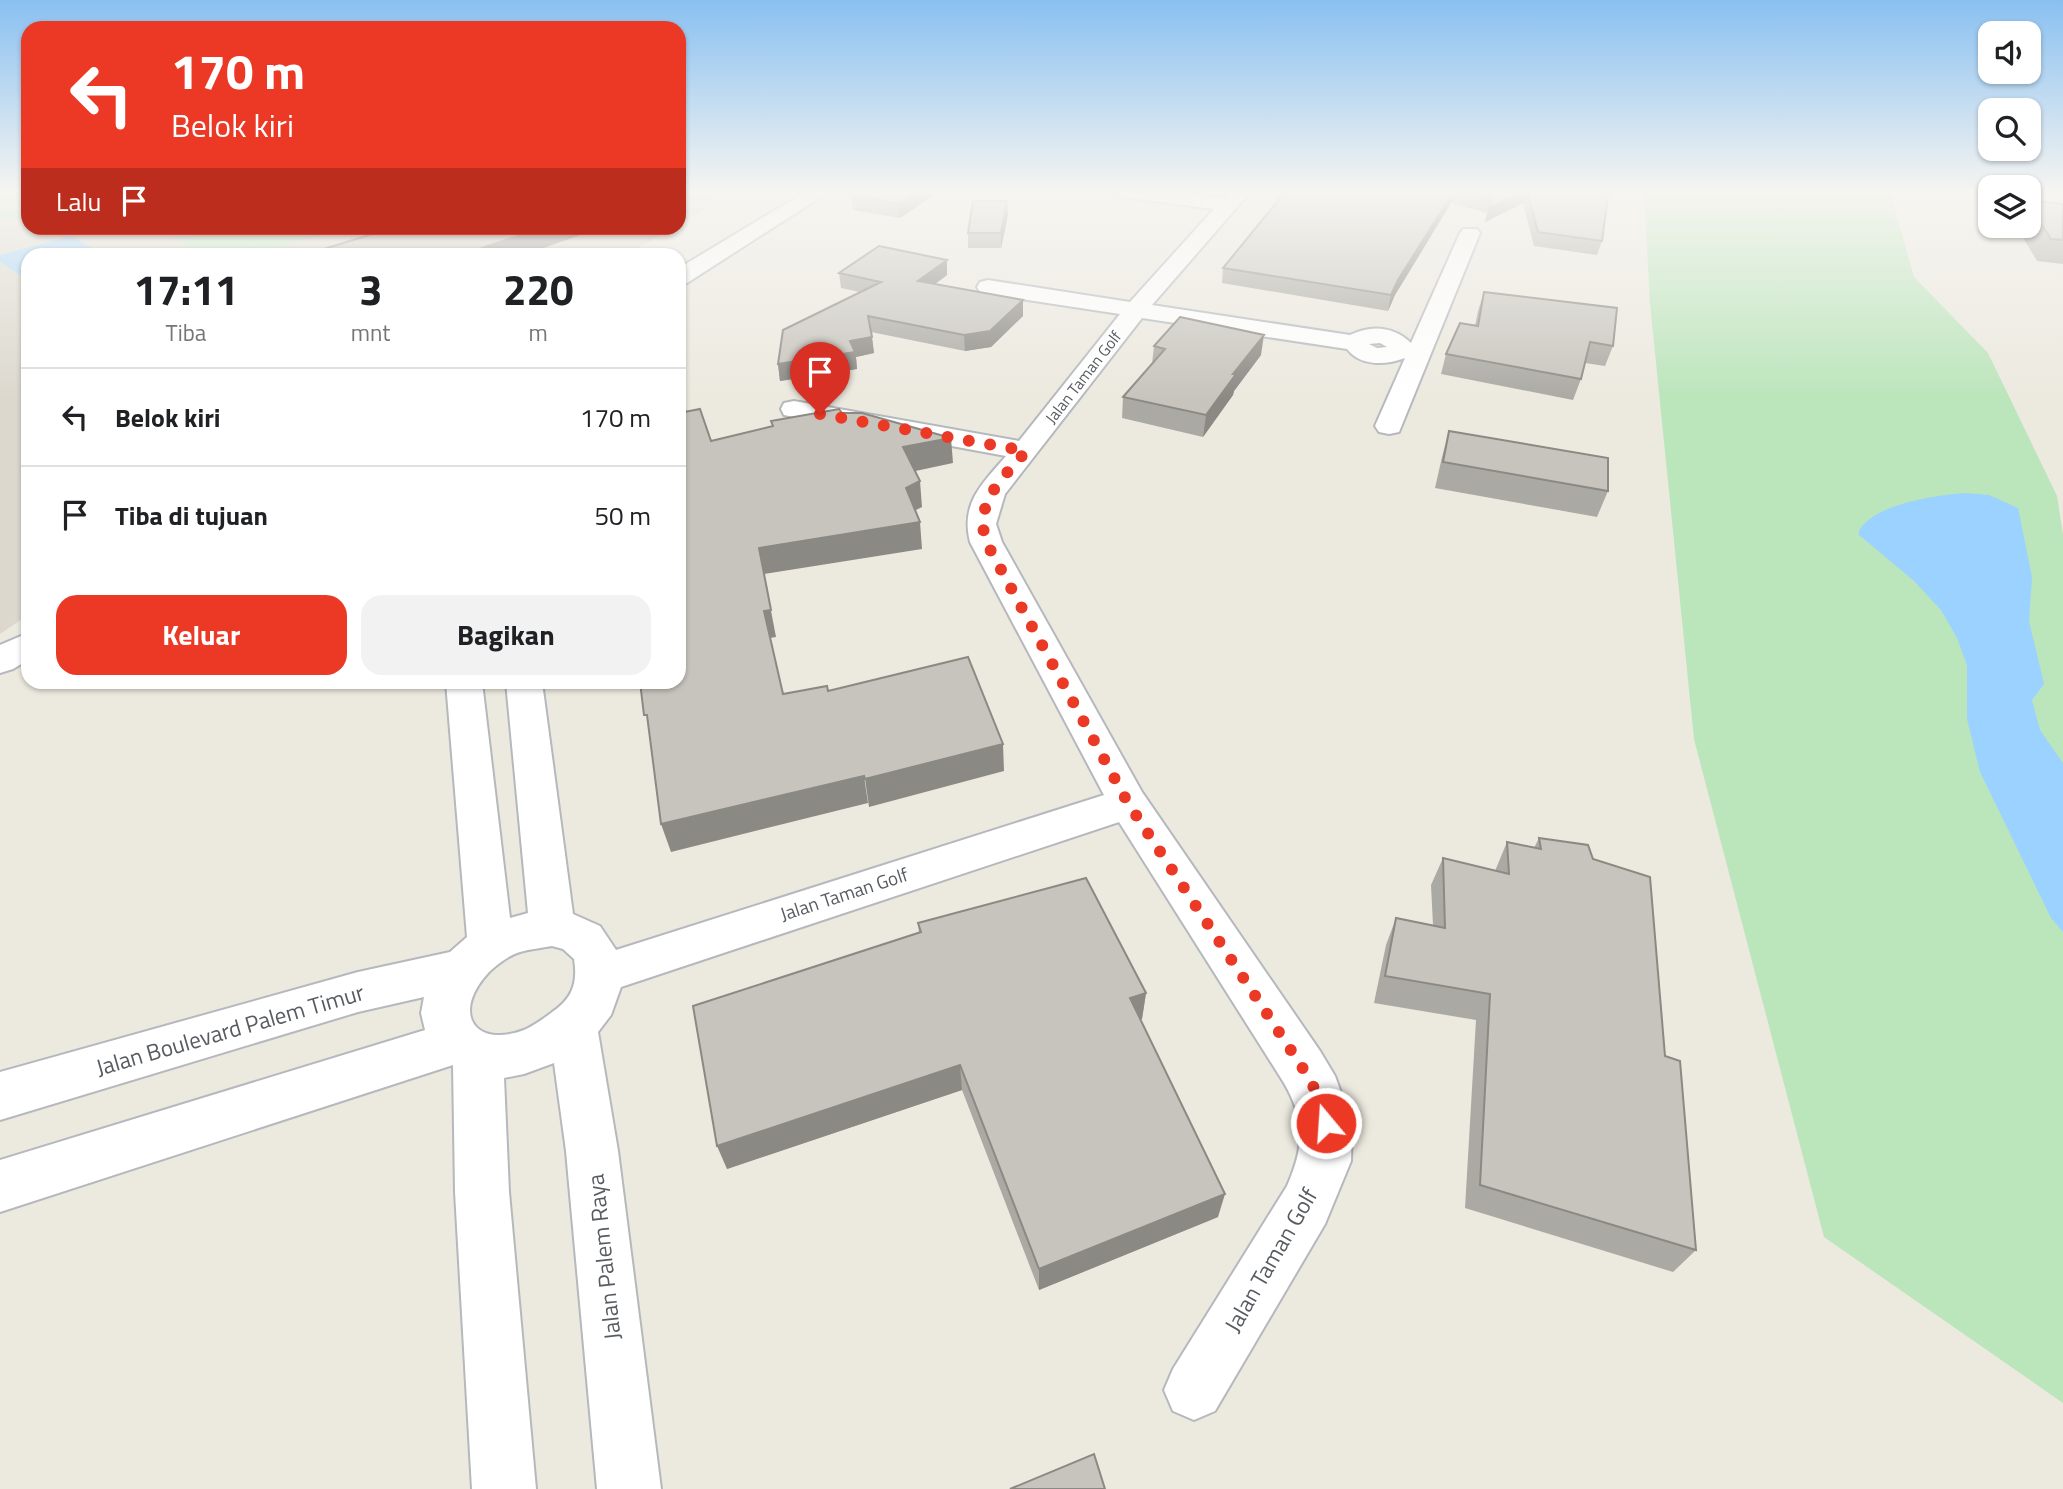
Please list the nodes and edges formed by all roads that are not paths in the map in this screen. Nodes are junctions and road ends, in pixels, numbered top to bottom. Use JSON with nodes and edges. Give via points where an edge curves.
{"nodes":[{"id":1,"x":707,"y":260,"type":"edge"},
{"id":2,"x":1179,"y":260,"type":"edge"},
{"id":3,"x":1456,"y":260,"type":"edge"},
{"id":4,"x":686,"y":274,"type":"edge"},
{"id":5,"x":989,"y":288,"type":"dead end"},
{"id":6,"x":1136,"y":309,"type":"junction"},
{"id":7,"x":1410,"y":351,"type":"junction"},
{"id":8,"x":794,"y":409,"type":"dead end"},
{"id":9,"x":1389,"y":426,"type":"dead end"},
{"id":10,"x":1026,"y":451,"type":"junction"},
{"id":11,"x":21,"y":648,"type":"edge"},
{"id":12,"x":0,"y":661,"type":"edge"},
{"id":13,"x":464,"y":689,"type":"edge"},
{"id":14,"x":525,"y":689,"type":"edge"},
{"id":15,"x":1128,"y":803,"type":"junction"},
{"id":16,"x":552,"y":929,"type":"junction"},
{"id":17,"x":476,"y":957,"type":"junction"},
{"id":18,"x":601,"y":974,"type":"junction"},
{"id":19,"x":573,"y":1026,"type":"junction"},
{"id":20,"x":467,"y":1048,"type":"junction"},
{"id":21,"x":0,"y":1096,"type":"edge"},
{"id":22,"x":0,"y":1186,"type":"edge"},
{"id":23,"x":1194,"y":1390,"type":"dead end"},
{"id":24,"x":504,"y":1489,"type":"edge"},
{"id":25,"x":629,"y":1489,"type":"edge"}],
"edges":[{"from":1,"to":4,"type":"street"},
{"from":2,"to":6,"type":"street","name":"Jalan Taman Golf"},
{"from":3,"to":7,"type":"street"},
{"from":5,"to":6,"type":"street"},
{"from":6,"to":7,"type":"street","via":[[1355,343],[1371,354]]},
{"from":6,"to":10,"type":"street","name":"Jalan Taman Golf"},
{"from":7,"to":9,"type":"street"},
{"from":8,"to":10,"type":"street"},
{"from":10,"to":15,"type":"street","name":"Jalan Taman Golf","via":[[991,492],[981,524],[983,533]]},
{"from":11,"to":12,"type":"street"},
{"from":13,"to":17,"type":"street"},
{"from":14,"to":16,"type":"street"},
{"from":15,"to":18,"type":"street","name":"Jalan Taman Golf"},
{"from":15,"to":23,"type":"street","name":"Jalan Taman Golf","via":[[1302,1067],[1317,1093],[1326,1123],[1325,1161],[1306,1205]]},
{"from":16,"to":17,"type":"street","via":[[521,932]]},
{"from":16,"to":18,"type":"street","via":[[578,935],[595,951]]},
{"from":17,"to":20,"type":"street","via":[[447,995],[445,1020]]},
{"from":17,"to":21,"type":"street","name":"Jalan Boulevard Palem Timur"},
{"from":18,"to":19,"type":"street","via":[[594,1000]]},
{"from":19,"to":20,"type":"street","via":[[544,1045],[509,1056]]},
{"from":19,"to":25,"type":"street","name":"Jalan Palem Raya","via":[[592,1151]]},
{"from":20,"to":22,"type":"street"},
{"from":20,"to":24,"type":"street"}]}
